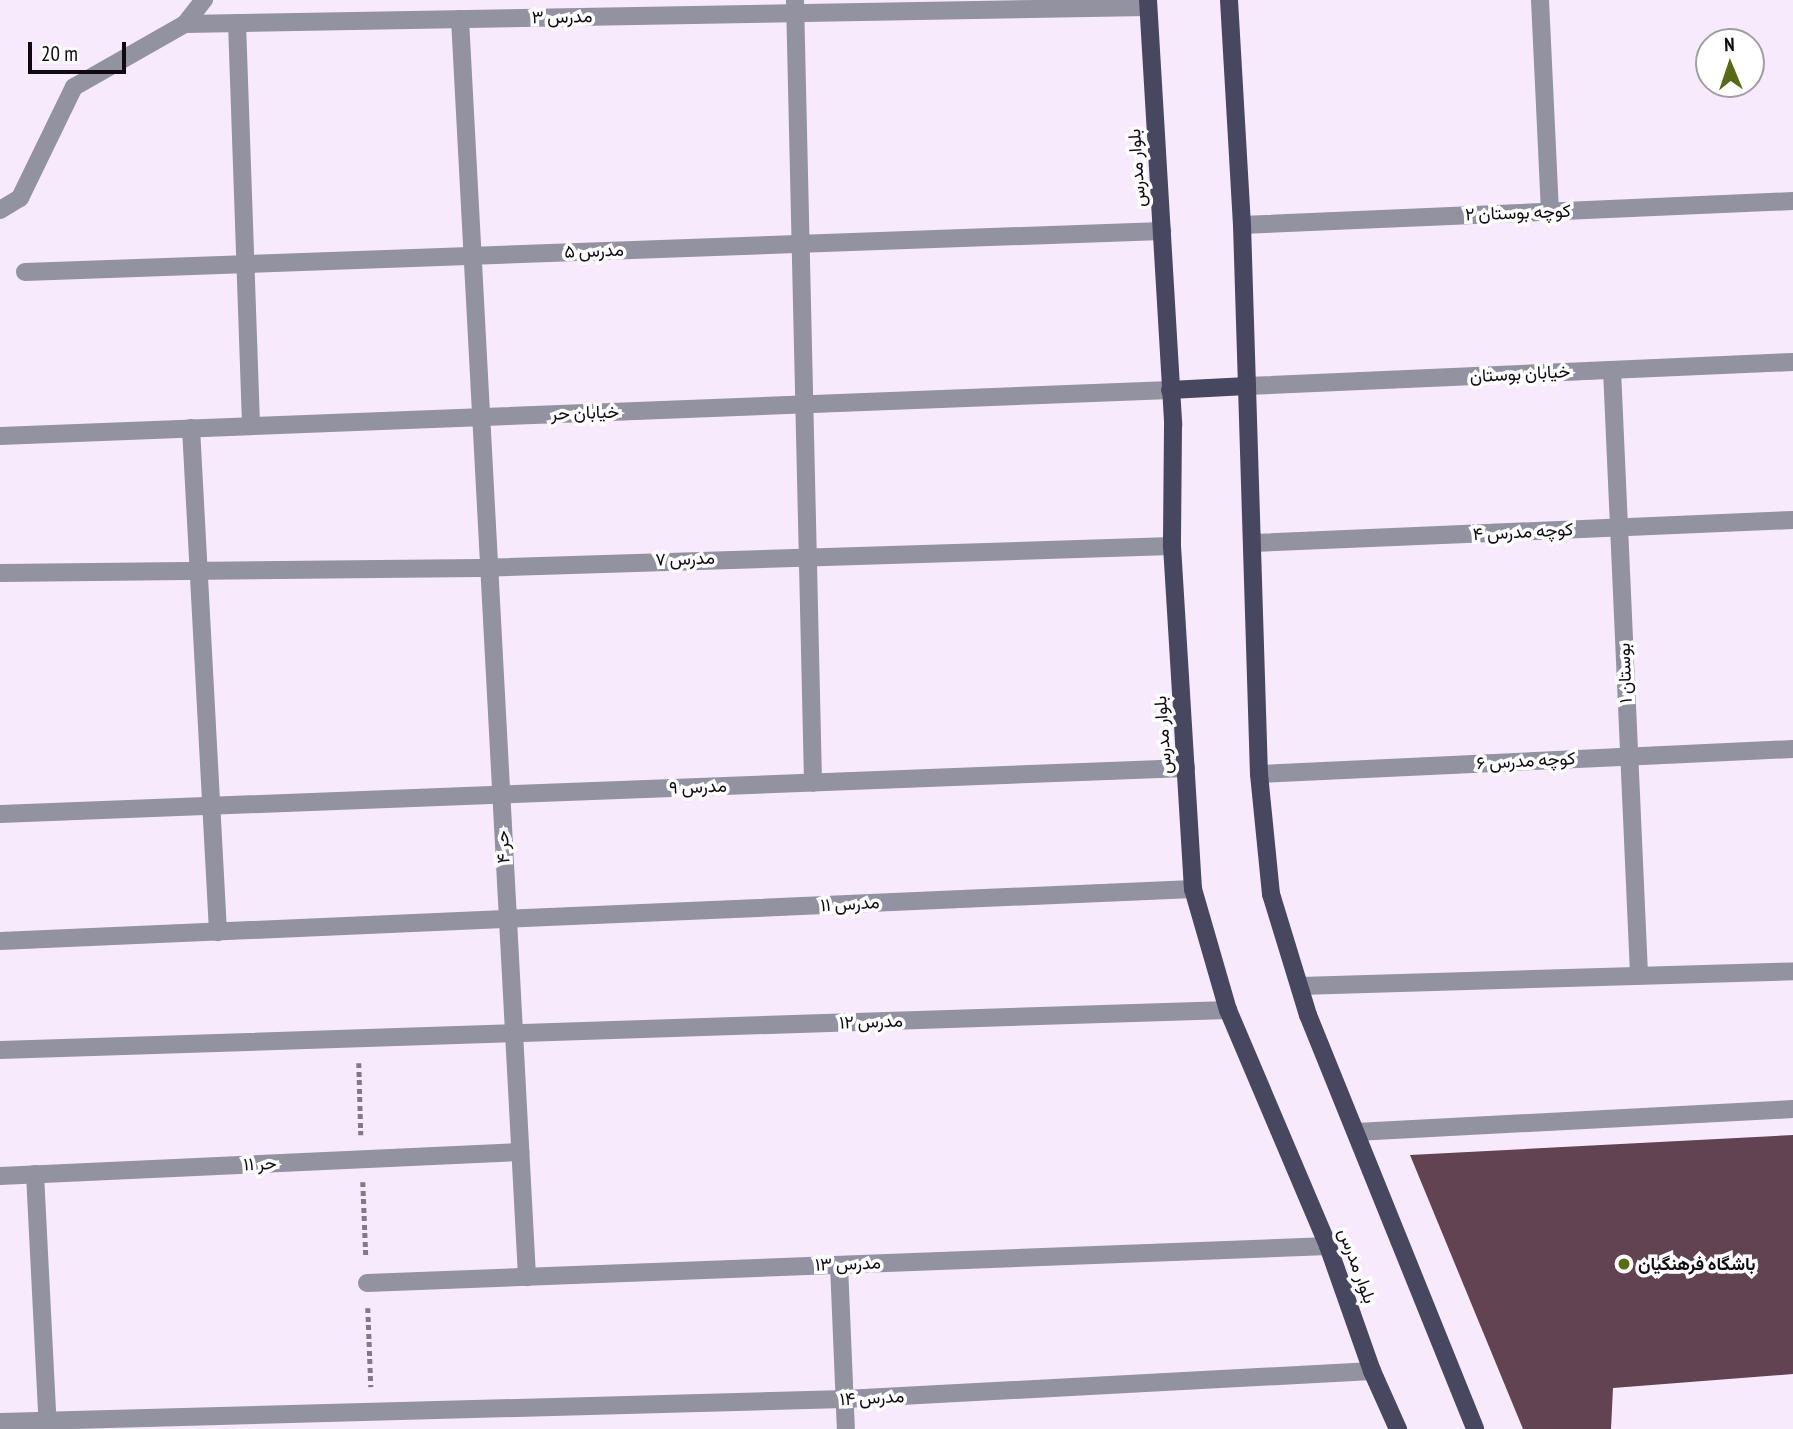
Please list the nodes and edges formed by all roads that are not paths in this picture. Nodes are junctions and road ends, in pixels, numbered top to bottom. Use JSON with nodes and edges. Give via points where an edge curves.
{"nodes":[{"id":1,"x":204,"y":0,"type":"edge"},
{"id":2,"x":1230,"y":0,"type":"edge"},
{"id":3,"x":1540,"y":0,"type":"edge"},
{"id":4,"x":1148,"y":4,"type":"edge"},
{"id":5,"x":795,"y":7,"type":"edge"},
{"id":6,"x":460,"y":19,"type":"junction"},
{"id":7,"x":237,"y":23,"type":"junction"},
{"id":8,"x":185,"y":24,"type":"junction"},
{"id":9,"x":1793,"y":201,"type":"edge"},
{"id":10,"x":0,"y":210,"type":"edge"},
{"id":11,"x":1550,"y":212,"type":"junction"},
{"id":12,"x":1242,"y":225,"type":"junction"},
{"id":13,"x":1162,"y":231,"type":"junction"},
{"id":14,"x":800,"y":244,"type":"junction"},
{"id":15,"x":471,"y":256,"type":"junction"},
{"id":16,"x":245,"y":264,"type":"junction"},
{"id":17,"x":25,"y":272,"type":"dead end"},
{"id":18,"x":1793,"y":362,"type":"edge"},
{"id":19,"x":1612,"y":370,"type":"junction"},
{"id":20,"x":1247,"y":386,"type":"junction"},
{"id":21,"x":1170,"y":390,"type":"junction"},
{"id":22,"x":804,"y":405,"type":"junction"},
{"id":23,"x":479,"y":417,"type":"junction"},
{"id":24,"x":251,"y":426,"type":"junction"},
{"id":25,"x":191,"y":428,"type":"junction"},
{"id":26,"x":0,"y":436,"type":"edge"},
{"id":27,"x":1793,"y":520,"type":"edge"},
{"id":28,"x":1619,"y":527,"type":"junction"},
{"id":29,"x":1253,"y":543,"type":"junction"},
{"id":30,"x":1172,"y":546,"type":"junction"},
{"id":31,"x":807,"y":555,"type":"junction"},
{"id":32,"x":488,"y":567,"type":"junction"},
{"id":33,"x":0,"y":573,"type":"edge"},
{"id":34,"x":199,"y":573,"type":"junction"},
{"id":35,"x":1793,"y":749,"type":"edge"},
{"id":36,"x":1629,"y":757,"type":"junction"},
{"id":37,"x":1186,"y":768,"type":"junction"},
{"id":38,"x":1259,"y":774,"type":"junction"},
{"id":39,"x":813,"y":783,"type":"junction"},
{"id":40,"x":500,"y":795,"type":"junction"},
{"id":41,"x":211,"y":806,"type":"junction"},
{"id":42,"x":0,"y":814,"type":"edge"},
{"id":43,"x":1193,"y":889,"type":"junction"},
{"id":44,"x":507,"y":919,"type":"junction"},
{"id":45,"x":218,"y":932,"type":"junction"},
{"id":46,"x":0,"y":941,"type":"edge"},
{"id":47,"x":1793,"y":971,"type":"edge"},
{"id":48,"x":1639,"y":975,"type":"junction"},
{"id":49,"x":1300,"y":986,"type":"junction"},
{"id":50,"x":1228,"y":1010,"type":"junction"},
{"id":51,"x":513,"y":1033,"type":"junction"},
{"id":52,"x":0,"y":1050,"type":"edge"},
{"id":53,"x":1793,"y":1109,"type":"edge"},
{"id":54,"x":1356,"y":1132,"type":"junction"},
{"id":55,"x":520,"y":1152,"type":"junction"},
{"id":56,"x":35,"y":1174,"type":"junction"},
{"id":57,"x":0,"y":1176,"type":"edge"},
{"id":58,"x":1328,"y":1246,"type":"junction"},
{"id":59,"x":839,"y":1265,"type":"junction"},
{"id":60,"x":527,"y":1277,"type":"junction"},
{"id":61,"x":368,"y":1283,"type":"road end"},
{"id":62,"x":1372,"y":1370,"type":"junction"},
{"id":63,"x":845,"y":1399,"type":"junction"},
{"id":64,"x":0,"y":1422,"type":"edge"},
{"id":65,"x":48,"y":1425,"type":"edge"},
{"id":66,"x":846,"y":1429,"type":"edge"},
{"id":67,"x":1398,"y":1429,"type":"edge"},
{"id":68,"x":1475,"y":1429,"type":"edge"}],
"edges":[{"from":1,"to":8,"type":"street"},
{"from":2,"to":12,"type":"main road"},
{"from":3,"to":11,"type":"street"},
{"from":4,"to":5,"type":"street","name":"مدرس ۳"},
{"from":4,"to":13,"type":"main road","name":"بلوار مدرس"},
{"from":5,"to":6,"type":"street","name":"مدرس ۳"},
{"from":5,"to":14,"type":"street"},
{"from":6,"to":7,"type":"street","name":"مدرس ۳"},
{"from":6,"to":15,"type":"street","name":"حر ۴"},
{"from":7,"to":8,"type":"street","name":"مدرس ۳"},
{"from":7,"to":16,"type":"street"},
{"from":8,"to":10,"type":"street","via":[[74,87],[20,198]]},
{"from":9,"to":11,"type":"street","name":"کوچه بوستان ۲"},
{"from":11,"to":12,"type":"street","name":"کوچه بوستان ۲"},
{"from":12,"to":20,"type":"main road"},
{"from":13,"to":14,"type":"street","name":"مدرس ۵"},
{"from":13,"to":21,"type":"main road","name":"بلوار مدرس"},
{"from":14,"to":15,"type":"street","name":"مدرس ۵"},
{"from":14,"to":22,"type":"street"},
{"from":15,"to":16,"type":"street","name":"مدرس ۵"},
{"from":15,"to":23,"type":"street","name":"حر ۴"},
{"from":16,"to":17,"type":"street","name":"مدرس ۵"},
{"from":16,"to":24,"type":"street"},
{"from":18,"to":19,"type":"street","name":"خیابان بوستان"},
{"from":19,"to":20,"type":"street","name":"خیابان بوستان"},
{"from":19,"to":28,"type":"street","name":"بوستان ۱"},
{"from":20,"to":21,"type":"main road"},
{"from":20,"to":29,"type":"main road"},
{"from":21,"to":22,"type":"street","name":"خیابان حر"},
{"from":21,"to":30,"type":"main road","name":"بلوار مدرس"},
{"from":22,"to":23,"type":"street","name":"خیابان حر"},
{"from":22,"to":31,"type":"street"},
{"from":23,"to":24,"type":"street","name":"خیابان حر"},
{"from":23,"to":32,"type":"street","name":"حر ۴"},
{"from":24,"to":25,"type":"street","name":"خیابان حر"},
{"from":25,"to":26,"type":"street","name":"خیابان حر"},
{"from":25,"to":34,"type":"street"},
{"from":27,"to":28,"type":"street","name":"کوچه مدرس ۴"},
{"from":28,"to":29,"type":"street","name":"کوچه مدرس ۴"},
{"from":28,"to":36,"type":"street","name":"بوستان ۱"},
{"from":29,"to":38,"type":"main road"},
{"from":30,"to":31,"type":"street","name":"مدرس ۷"},
{"from":30,"to":37,"type":"main road","name":"بلوار مدرس"},
{"from":31,"to":32,"type":"street","name":"مدرس ۷"},
{"from":31,"to":39,"type":"street"},
{"from":32,"to":34,"type":"street","name":"مدرس ۷"},
{"from":32,"to":40,"type":"street","name":"حر ۴"},
{"from":33,"to":34,"type":"street","name":"مدرس ۷"},
{"from":34,"to":41,"type":"street"},
{"from":35,"to":36,"type":"street","name":"کوچه مدرس ۶"},
{"from":36,"to":38,"type":"street","name":"کوچه مدرس ۶"},
{"from":36,"to":48,"type":"street","name":"بوستان ۱"},
{"from":37,"to":39,"type":"street","name":"مدرس ۹"},
{"from":37,"to":43,"type":"main road","name":"بلوار مدرس"},
{"from":38,"to":49,"type":"main road","via":[[1271,894]]},
{"from":39,"to":40,"type":"street","name":"مدرس ۹"},
{"from":40,"to":41,"type":"street","name":"مدرس ۹"},
{"from":40,"to":44,"type":"street","name":"حر ۴"},
{"from":41,"to":42,"type":"street","name":"مدرس ۹"},
{"from":41,"to":45,"type":"street"},
{"from":43,"to":44,"type":"street","name":"مدرس ۱۱"},
{"from":43,"to":50,"type":"main road","name":"بلوار مدرس"},
{"from":44,"to":45,"type":"street","name":"مدرس ۱۱"},
{"from":44,"to":51,"type":"street","name":"حر ۴"},
{"from":45,"to":46,"type":"street","name":"مدرس ۱۱"},
{"from":47,"to":48,"type":"street"},
{"from":48,"to":49,"type":"street"},
{"from":49,"to":54,"type":"main road"},
{"from":50,"to":51,"type":"street","name":"مدرس ۱۲"},
{"from":50,"to":58,"type":"main road","name":"بلوار مدرس"},
{"from":51,"to":52,"type":"street","name":"مدرس ۱۲"},
{"from":51,"to":55,"type":"street","name":"حر ۴"},
{"from":53,"to":54,"type":"street"},
{"from":54,"to":68,"type":"main road"},
{"from":55,"to":56,"type":"street","name":"حر ۱۱"},
{"from":55,"to":60,"type":"street","name":"حر ۴"},
{"from":56,"to":57,"type":"street","name":"حر ۱۱"},
{"from":56,"to":65,"type":"street"},
{"from":58,"to":59,"type":"street","name":"مدرس ۱۳"},
{"from":58,"to":62,"type":"main road","name":"بلوار مدرس"},
{"from":59,"to":60,"type":"street","name":"مدرس ۱۳"},
{"from":59,"to":63,"type":"street"},
{"from":60,"to":61,"type":"street","name":"مدرس ۱۳"},
{"from":62,"to":63,"type":"street","name":"مدرس ۱۴"},
{"from":62,"to":67,"type":"main road","name":"بلوار مدرس"},
{"from":63,"to":65,"type":"street","name":"مدرس ۱۴"},
{"from":63,"to":66,"type":"street"},
{"from":64,"to":65,"type":"street","name":"مدرس ۱۴"}]}
